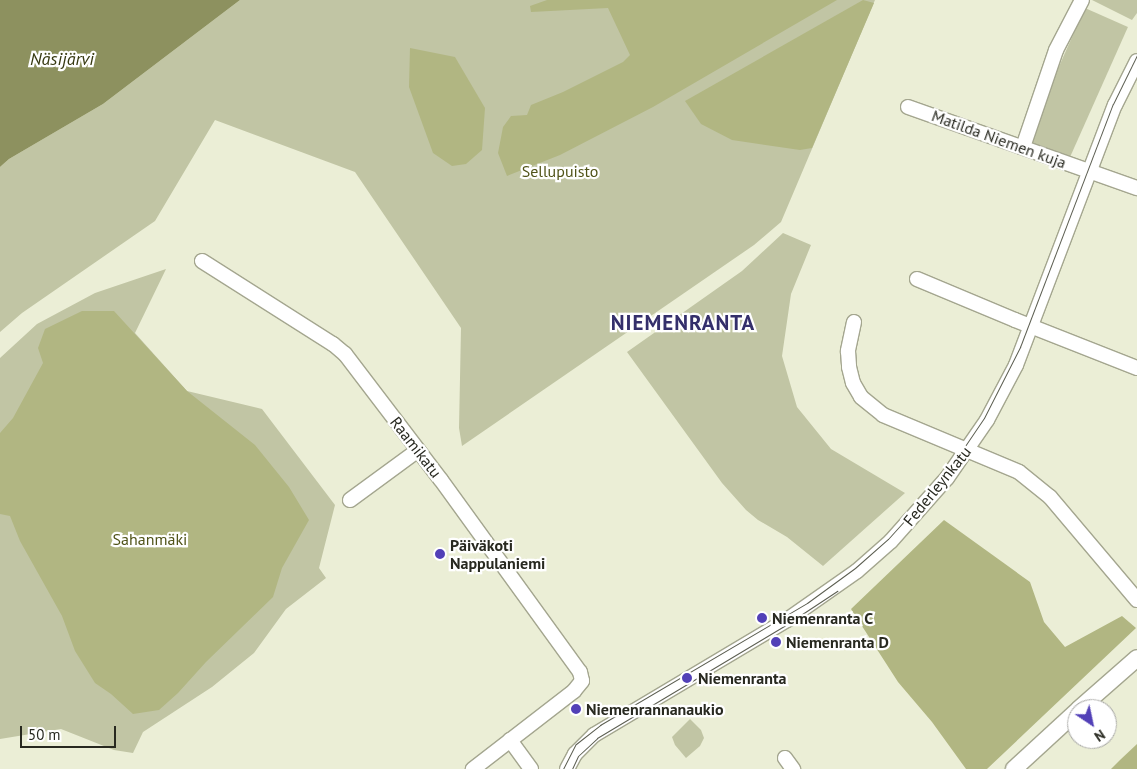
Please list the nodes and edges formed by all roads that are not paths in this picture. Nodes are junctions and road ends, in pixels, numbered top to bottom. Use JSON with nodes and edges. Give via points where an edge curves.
{"nodes":[{"id":1,"x":1082,"y":0,"type":"edge"},
{"id":2,"x":1137,"y":61,"type":"edge"},
{"id":3,"x":908,"y":106,"type":"dead end"},
{"id":4,"x":1023,"y":148,"type":"junction"},
{"id":5,"x":1090,"y":172,"type":"junction"},
{"id":6,"x":1137,"y":188,"type":"edge"},
{"id":7,"x":202,"y":261,"type":"dead end"},
{"id":8,"x":917,"y":278,"type":"dead end"},
{"id":9,"x":854,"y":322,"type":"dead end"},
{"id":10,"x":1032,"y":327,"type":"junction"},
{"id":11,"x":1137,"y":368,"type":"edge"},
{"id":12,"x":418,"y":450,"type":"junction"},
{"id":13,"x":968,"y":450,"type":"junction"},
{"id":14,"x":350,"y":500,"type":"dead end"},
{"id":15,"x":1137,"y":600,"type":"edge"},
{"id":16,"x":1137,"y":658,"type":"edge"},
{"id":17,"x":1090,"y":699,"type":"edge"},
{"id":18,"x":1067,"y":720,"type":"edge"},
{"id":19,"x":510,"y":740,"type":"junction"},
{"id":20,"x":473,"y":769,"type":"edge"},
{"id":21,"x":531,"y":769,"type":"edge"},
{"id":22,"x":567,"y":769,"type":"edge"},
{"id":23,"x":1014,"y":769,"type":"edge"}],
"edges":[{"from":1,"to":4,"type":"street","via":[[1056,50]]},
{"from":2,"to":5,"type":"street","name":"Federleynkatu","via":[[1115,105]]},
{"from":3,"to":4,"type":"street","name":"Matilda Niemen kuja"},
{"from":4,"to":5,"type":"street","name":"Matilda Niemen kuja"},
{"from":5,"to":6,"type":"street","name":"Matilda Niemen kuja"},
{"from":5,"to":10,"type":"street","name":"Federleynkatu"},
{"from":7,"to":12,"type":"street","name":"Raamikatu","via":[[345,354]]},
{"from":8,"to":10,"type":"street"},
{"from":9,"to":13,"type":"street","via":[[848,351],[853,383],[861,397],[883,415]]},
{"from":10,"to":11,"type":"street"},
{"from":10,"to":13,"type":"street","name":"Federleynkatu","via":[[1004,389]]},
{"from":12,"to":14,"type":"street"},
{"from":12,"to":19,"type":"street","name":"Raamikatu","via":[[580,672],[582,681],[574,691]]},
{"from":13,"to":15,"type":"street","via":[[1019,472],[1050,497]]},
{"from":13,"to":22,"type":"street","name":"Federleynkatu","via":[[918,513],[857,571],[787,620],[594,735],[575,754]]},
{"from":16,"to":17,"type":"main road"},
{"from":18,"to":23,"type":"main road"},
{"from":19,"to":20,"type":"street"},
{"from":19,"to":21,"type":"street"}]}
